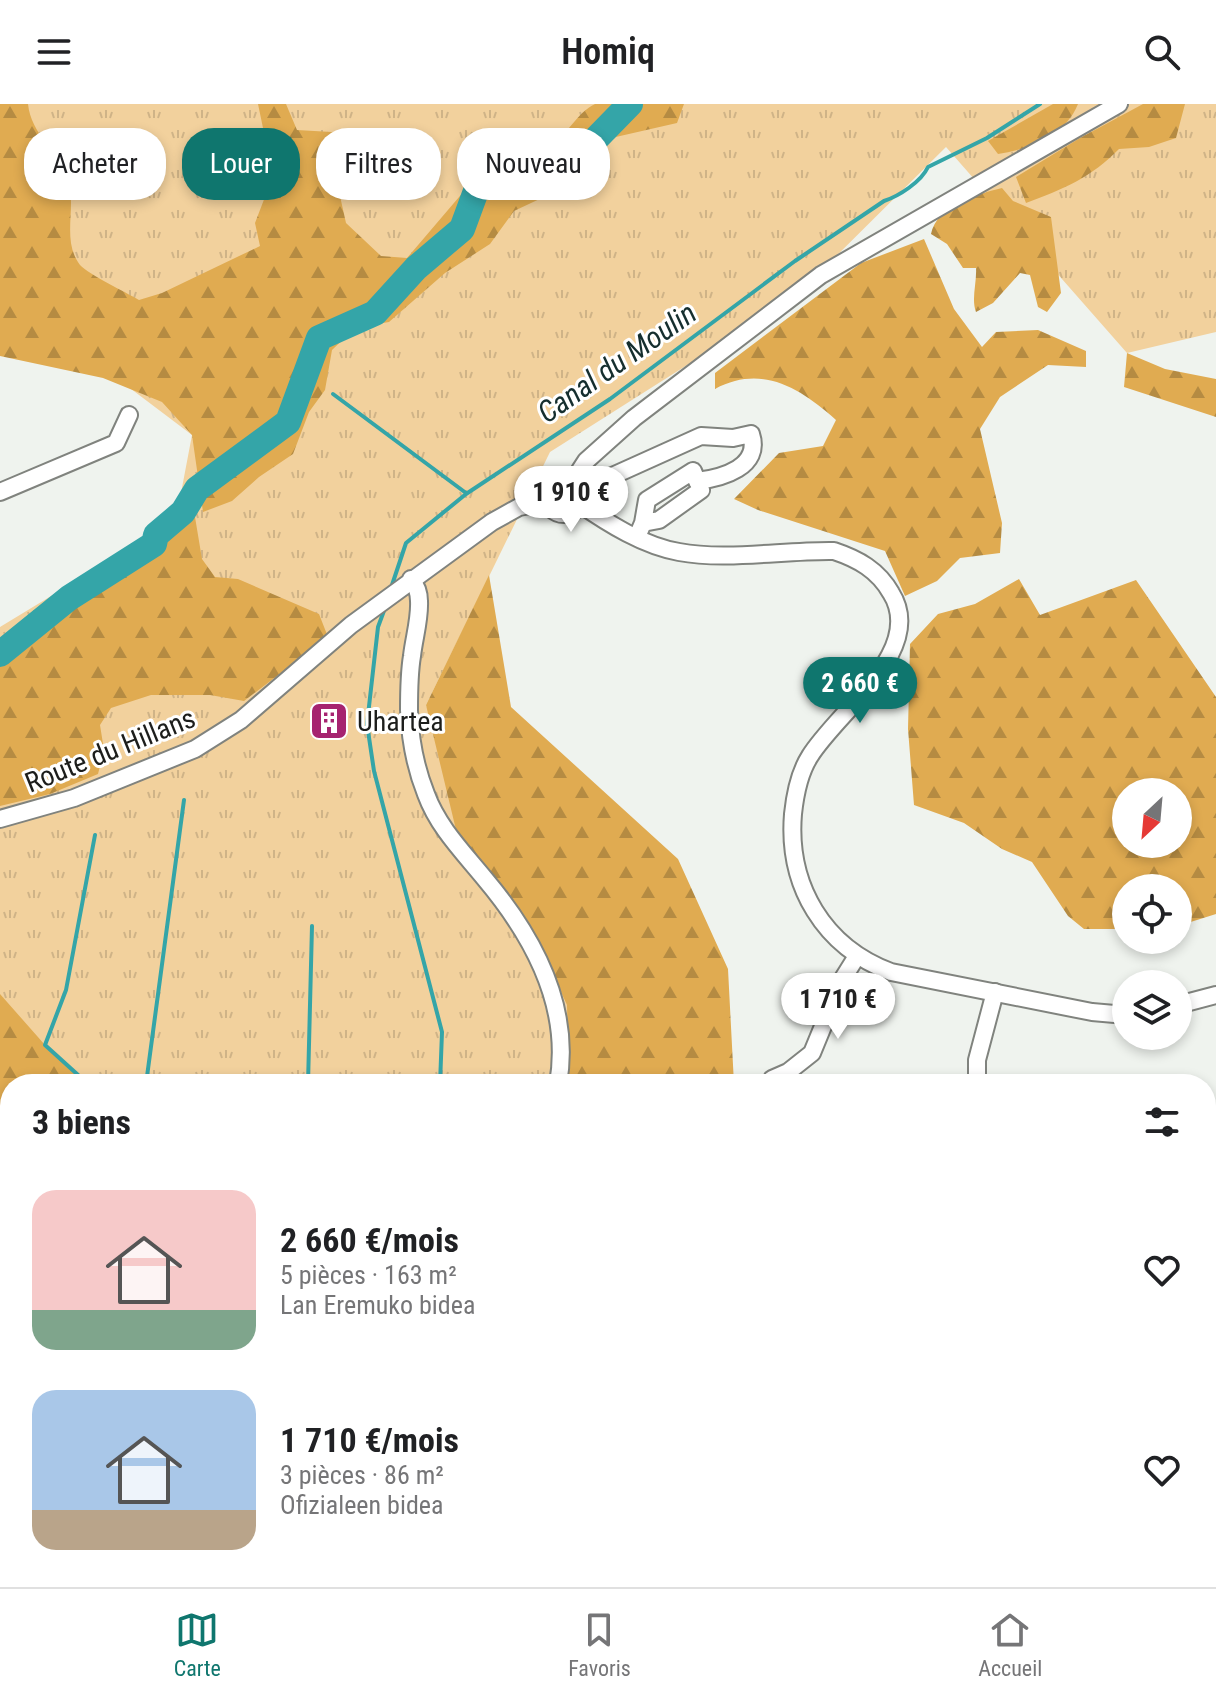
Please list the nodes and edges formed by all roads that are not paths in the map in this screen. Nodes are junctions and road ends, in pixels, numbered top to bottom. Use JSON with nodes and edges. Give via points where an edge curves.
{"nodes":[{"id":1,"x":1119,"y":104,"type":"edge"},
{"id":2,"x":129,"y":415,"type":"dead end"},
{"id":3,"x":577,"y":491,"type":"junction"},
{"id":4,"x":0,"y":492,"type":"edge"},
{"id":5,"x":547,"y":502,"type":"junction"},
{"id":6,"x":640,"y":530,"type":"junction"},
{"id":7,"x":411,"y":579,"type":"junction"},
{"id":8,"x":0,"y":819,"type":"edge"},
{"id":9,"x":857,"y":956,"type":"junction"},
{"id":10,"x":995,"y":992,"type":"junction"},
{"id":11,"x":1216,"y":995,"type":"edge"},
{"id":12,"x":1192,"y":1001,"type":"edge"},
{"id":13,"x":1112,"y":1014,"type":"edge"},
{"id":14,"x":560,"y":1074,"type":"edge"},
{"id":15,"x":783,"y":1074,"type":"edge"},
{"id":16,"x":977,"y":1074,"type":"edge"}],
"edges":[{"from":1,"to":3,"type":"street","via":[[821,275],[634,418],[586,461]]},
{"from":2,"to":4,"type":"street","via":[[116,443]]},
{"from":3,"to":5,"type":"street","via":[[573,511],[561,514]]},
{"from":3,"to":5,"type":"street","via":[[567,479],[555,481],[547,490]]},
{"from":3,"to":6,"type":"street"},
{"from":3,"to":6,"type":"street","via":[[701,436],[751,434],[753,449],[741,468],[697,481],[701,490]]},
{"from":5,"to":7,"type":"street","name":"Route du Hillans","via":[[519,507],[492,522]]},
{"from":6,"to":9,"type":"street","via":[[680,553],[834,551],[872,569],[896,600],[899,621],[893,652],[809,757],[794,805],[794,861],[806,897],[824,926]]},
{"from":7,"to":8,"type":"street","name":"Route du Hillans","via":[[241,720],[195,749],[74,798]]},
{"from":7,"to":14,"type":"street","via":[[420,598],[409,715],[425,793],[434,816],[531,941],[560,1025]]},
{"from":9,"to":10,"type":"street","via":[[891,972]]},
{"from":9,"to":15,"type":"street","via":[[812,1053]]},
{"from":10,"to":13,"type":"street"},
{"from":10,"to":16,"type":"street"},
{"from":11,"to":12,"type":"street"}]}
